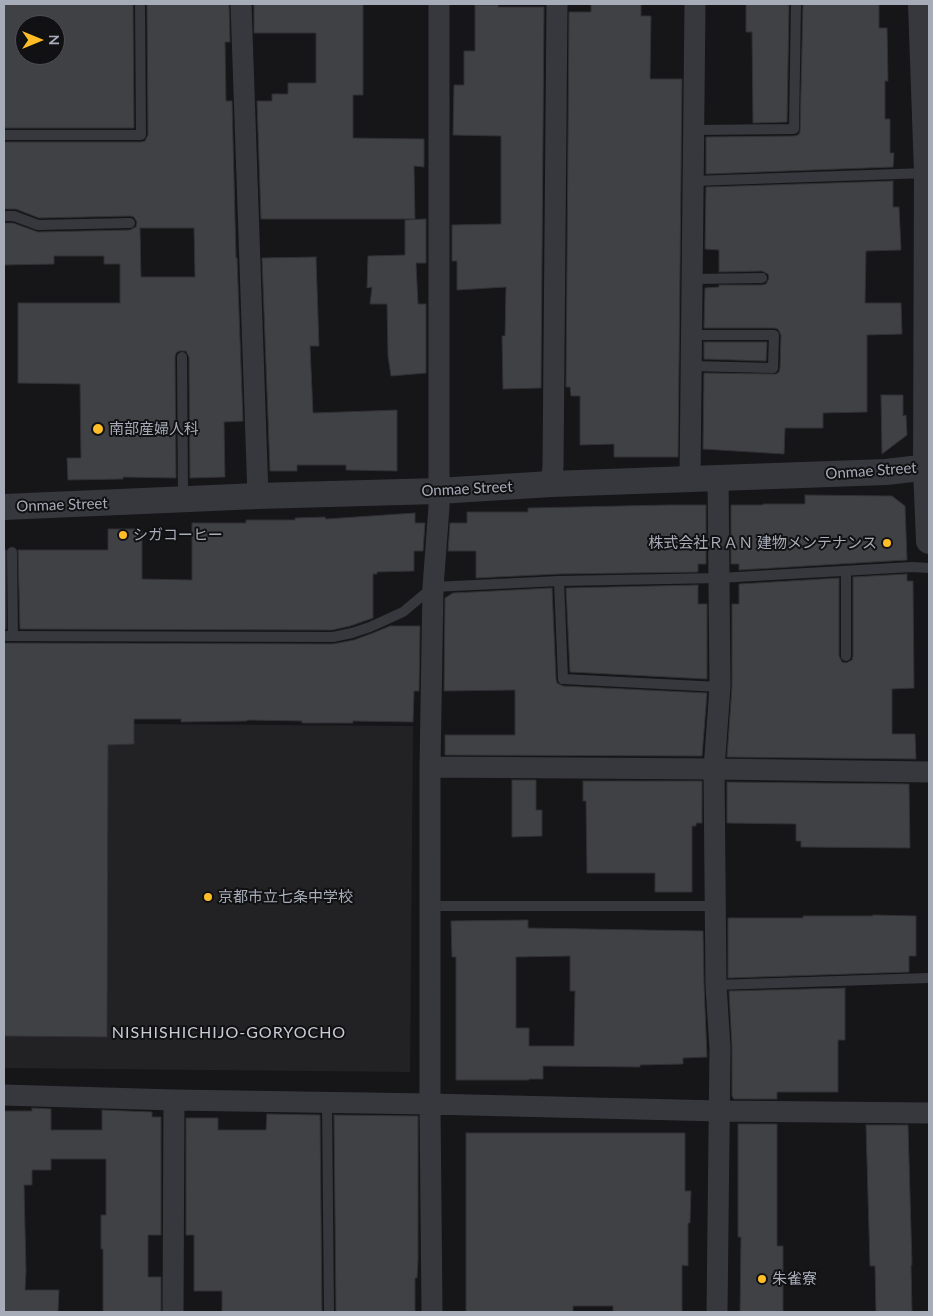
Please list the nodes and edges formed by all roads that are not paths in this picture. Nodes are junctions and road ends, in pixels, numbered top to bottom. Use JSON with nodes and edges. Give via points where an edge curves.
{"nodes":[{"id":1,"x":140,"y":4,"type":"edge"},
{"id":2,"x":241,"y":4,"type":"edge"},
{"id":3,"x":439,"y":4,"type":"edge"},
{"id":4,"x":557,"y":4,"type":"edge"},
{"id":5,"x":695,"y":4,"type":"edge"},
{"id":6,"x":796,"y":4,"type":"edge"},
{"id":7,"x":921,"y":4,"type":"edge"},
{"id":8,"x":694,"y":130,"type":"junction"},
{"id":9,"x":4,"y":135,"type":"edge"},
{"id":10,"x":927,"y":170,"type":"edge"},
{"id":11,"x":693,"y":181,"type":"junction"},
{"id":12,"x":4,"y":216,"type":"edge"},
{"id":13,"x":130,"y":223,"type":"dead end"},
{"id":14,"x":762,"y":278,"type":"dead end"},
{"id":15,"x":692,"y":279,"type":"junction"},
{"id":16,"x":691,"y":335,"type":"junction"},
{"id":17,"x":182,"y":357,"type":"dead end"},
{"id":18,"x":691,"y":366,"type":"junction"},
{"id":19,"x":928,"y":467,"type":"edge"},
{"id":20,"x":718,"y":478,"type":"junction"},
{"id":21,"x":690,"y":479,"type":"junction"},
{"id":22,"x":551,"y":484,"type":"junction"},
{"id":23,"x":438,"y":491,"type":"junction"},
{"id":24,"x":258,"y":496,"type":"junction"},
{"id":25,"x":183,"y":500,"type":"junction"},
{"id":26,"x":4,"y":507,"type":"edge"},
{"id":27,"x":929,"y":541,"type":"edge"},
{"id":28,"x":12,"y":552,"type":"dead end"},
{"id":29,"x":929,"y":568,"type":"edge"},
{"id":30,"x":846,"y":571,"type":"junction"},
{"id":31,"x":719,"y":578,"type":"junction"},
{"id":32,"x":559,"y":581,"type":"junction"},
{"id":33,"x":433,"y":587,"type":"junction"},
{"id":34,"x":8,"y":636,"type":"edge"},
{"id":35,"x":846,"y":656,"type":"dead end"},
{"id":36,"x":720,"y":687,"type":"junction"},
{"id":37,"x":430,"y":767,"type":"junction"},
{"id":38,"x":714,"y":769,"type":"junction"},
{"id":39,"x":929,"y":772,"type":"edge"},
{"id":40,"x":430,"y":906,"type":"junction"},
{"id":41,"x":715,"y":906,"type":"junction"},
{"id":42,"x":929,"y":978,"type":"edge"},
{"id":43,"x":716,"y":985,"type":"junction"},
{"id":44,"x":4,"y":1095,"type":"edge"},
{"id":45,"x":174,"y":1100,"type":"junction"},
{"id":46,"x":327,"y":1102,"type":"junction"},
{"id":47,"x":430,"y":1104,"type":"junction"},
{"id":48,"x":720,"y":1112,"type":"junction"},
{"id":49,"x":929,"y":1113,"type":"edge"},
{"id":50,"x":173,"y":1312,"type":"edge"},
{"id":51,"x":329,"y":1312,"type":"edge"},
{"id":52,"x":432,"y":1312,"type":"edge"},
{"id":53,"x":717,"y":1312,"type":"edge"}],
"edges":[{"from":1,"to":9,"type":"lane","via":[[141,135]]},
{"from":2,"to":24,"type":"street"},
{"from":3,"to":23,"type":"street"},
{"from":4,"to":22,"type":"street"},
{"from":5,"to":8,"type":"street"},
{"from":6,"to":8,"type":"lane","via":[[794,129]]},
{"from":7,"to":10,"type":"street"},
{"from":8,"to":11,"type":"street"},
{"from":10,"to":11,"type":"lane"},
{"from":10,"to":19,"type":"street"},
{"from":11,"to":15,"type":"street"},
{"from":12,"to":13,"type":"lane","via":[[14,216],[38,225]]},
{"from":14,"to":15,"type":"lane"},
{"from":15,"to":16,"type":"street"},
{"from":16,"to":18,"type":"street"},
{"from":16,"to":18,"type":"lane","via":[[774,335],[773,368]]},
{"from":17,"to":25,"type":"lane"},
{"from":18,"to":21,"type":"street"},
{"from":19,"to":20,"type":"street","name":"Onmae Street","via":[[886,472]]},
{"from":19,"to":27,"type":"street"},
{"from":20,"to":21,"type":"street","name":"Onmae Street"},
{"from":20,"to":31,"type":"street"},
{"from":21,"to":22,"type":"street","name":"Onmae Street"},
{"from":22,"to":23,"type":"street","name":"Onmae Street"},
{"from":23,"to":24,"type":"street","name":"Onmae Street"},
{"from":23,"to":33,"type":"street"},
{"from":24,"to":25,"type":"street","name":"Onmae Street"},
{"from":25,"to":26,"type":"street","name":"Onmae Street"},
{"from":28,"to":34,"type":"lane"},
{"from":29,"to":30,"type":"lane"},
{"from":30,"to":31,"type":"lane"},
{"from":30,"to":35,"type":"lane"},
{"from":31,"to":32,"type":"lane"},
{"from":31,"to":36,"type":"street"},
{"from":32,"to":33,"type":"lane"},
{"from":32,"to":36,"type":"lane","via":[[563,679]]},
{"from":33,"to":34,"type":"lane","via":[[404,612],[370,627],[333,637]]},
{"from":33,"to":37,"type":"street"},
{"from":36,"to":38,"type":"street"},
{"from":37,"to":38,"type":"street"},
{"from":37,"to":40,"type":"street"},
{"from":38,"to":39,"type":"street"},
{"from":38,"to":41,"type":"street"},
{"from":40,"to":41,"type":"lane"},
{"from":40,"to":47,"type":"street"},
{"from":41,"to":43,"type":"street"},
{"from":42,"to":43,"type":"lane"},
{"from":43,"to":48,"type":"street"},
{"from":44,"to":45,"type":"street"},
{"from":45,"to":46,"type":"street"},
{"from":45,"to":50,"type":"street"},
{"from":46,"to":47,"type":"street"},
{"from":46,"to":51,"type":"lane"},
{"from":47,"to":48,"type":"street"},
{"from":47,"to":52,"type":"street"},
{"from":48,"to":49,"type":"street"},
{"from":48,"to":53,"type":"street"}]}
